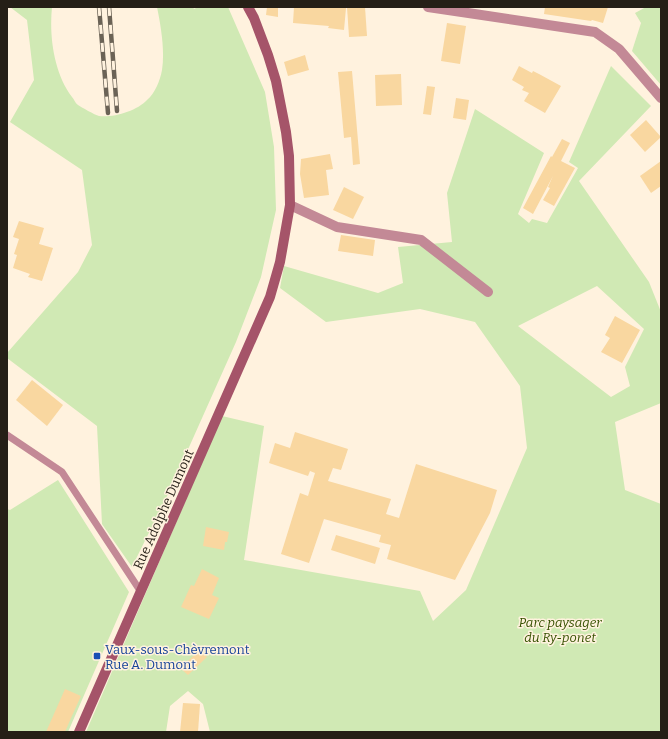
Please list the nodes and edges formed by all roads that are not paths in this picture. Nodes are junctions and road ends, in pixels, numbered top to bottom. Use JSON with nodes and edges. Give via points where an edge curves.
{"nodes":[{"id":1,"x":248,"y":7,"type":"edge"},
{"id":2,"x":428,"y":7,"type":"edge"},
{"id":3,"x":661,"y":98,"type":"edge"},
{"id":4,"x":290,"y":205,"type":"junction"},
{"id":5,"x":488,"y":292,"type":"dead end"},
{"id":6,"x":7,"y":435,"type":"edge"},
{"id":7,"x":141,"y":592,"type":"junction"},
{"id":8,"x":79,"y":732,"type":"edge"}],
"edges":[{"from":1,"to":4,"type":"main road","name":"Rue Adolphe Dumont","via":[[276,81],[287,138]]},
{"from":2,"to":3,"type":"street","via":[[595,32],[619,49]]},
{"from":4,"to":5,"type":"street","via":[[338,227],[421,240]]},
{"from":4,"to":7,"type":"main road","name":"Rue Adolphe Dumont","via":[[280,262],[270,297]]},
{"from":6,"to":7,"type":"lane","via":[[62,472]]},
{"from":7,"to":8,"type":"main road","name":"Rue Adolphe Dumont"}]}
